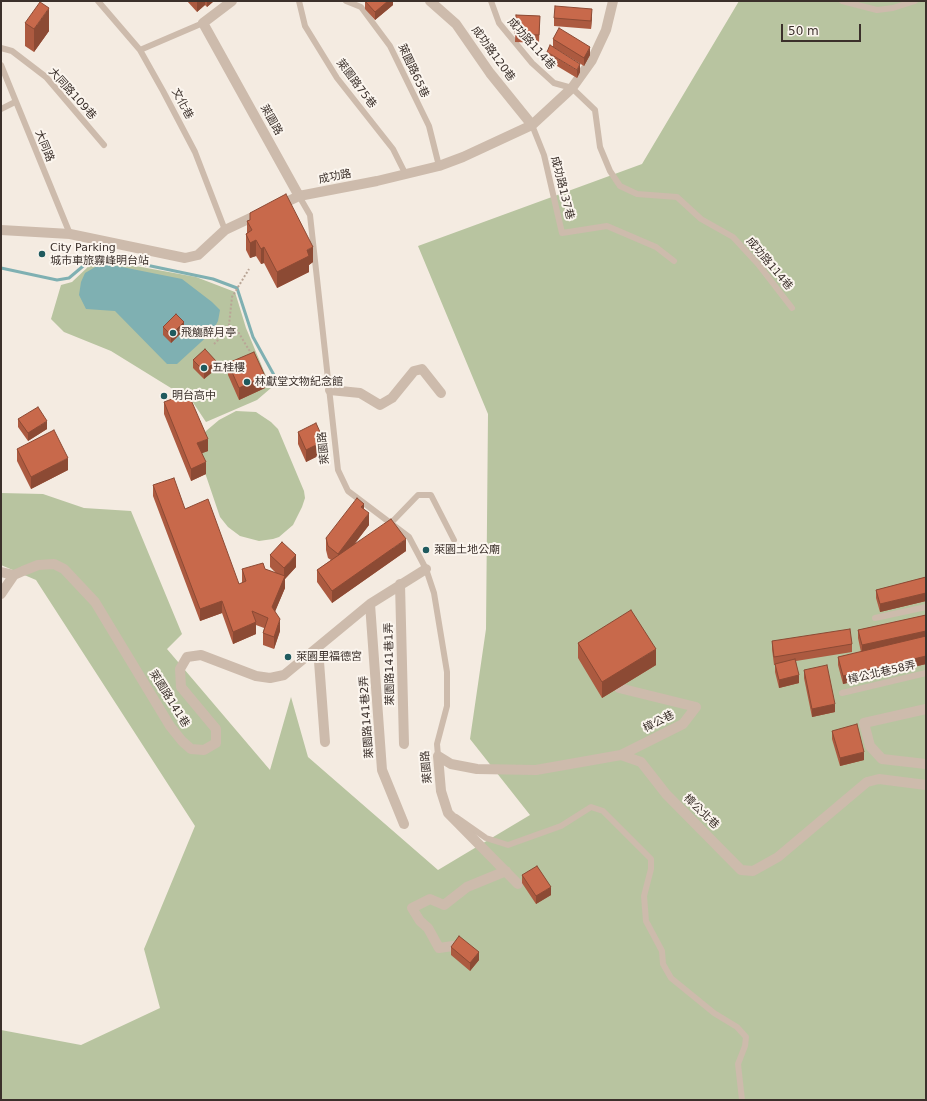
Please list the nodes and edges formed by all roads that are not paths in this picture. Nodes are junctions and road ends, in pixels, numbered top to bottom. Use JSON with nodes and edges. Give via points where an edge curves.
{"nodes":[{"id":1,"x":98,"y":1,"type":"edge"},
{"id":2,"x":232,"y":1,"type":"edge"},
{"id":3,"x":299,"y":1,"type":"edge"},
{"id":4,"x":346,"y":1,"type":"edge"},
{"id":5,"x":430,"y":1,"type":"edge"},
{"id":6,"x":490,"y":1,"type":"edge"},
{"id":7,"x":613,"y":1,"type":"edge"},
{"id":8,"x":842,"y":1,"type":"edge"},
{"id":9,"x":915,"y":1,"type":"edge"},
{"id":10,"x":203,"y":23,"type":"junction"},
{"id":11,"x":1,"y":48,"type":"edge"},
{"id":12,"x":140,"y":50,"type":"junction"},
{"id":13,"x":1,"y":64,"type":"edge"},
{"id":14,"x":572,"y":88,"type":"junction"},
{"id":15,"x":15,"y":102,"type":"junction"},
{"id":16,"x":1,"y":109,"type":"edge"},
{"id":17,"x":532,"y":125,"type":"junction"},
{"id":18,"x":104,"y":145,"type":"dead end"},
{"id":19,"x":439,"y":166,"type":"junction"},
{"id":20,"x":406,"y":175,"type":"junction"},
{"id":21,"x":299,"y":196,"type":"junction"},
{"id":22,"x":1,"y":230,"type":"edge"},
{"id":23,"x":225,"y":230,"type":"junction"},
{"id":24,"x":70,"y":234,"type":"junction"},
{"id":25,"x":674,"y":261,"type":"dead end"},
{"id":26,"x":792,"y":308,"type":"dead end"},
{"id":27,"x":330,"y":390,"type":"junction"},
{"id":28,"x":441,"y":393,"type":"dead end"},
{"id":29,"x":391,"y":523,"type":"junction"},
{"id":30,"x":454,"y":540,"type":"dead end"},
{"id":31,"x":426,"y":569,"type":"junction"},
{"id":32,"x":1,"y":572,"type":"edge"},
{"id":33,"x":14,"y":575,"type":"junction"},
{"id":34,"x":400,"y":584,"type":"junction"},
{"id":35,"x":1,"y":594,"type":"edge"},
{"id":36,"x":370,"y":604,"type":"junction"},
{"id":37,"x":926,"y":607,"type":"edge"},
{"id":38,"x":875,"y":618,"type":"dead end"},
{"id":39,"x":318,"y":648,"type":"junction"},
{"id":40,"x":926,"y":673,"type":"edge"},
{"id":41,"x":619,"y":688,"type":"dead end"},
{"id":42,"x":842,"y":693,"type":"dead end"},
{"id":43,"x":926,"y":709,"type":"edge"},
{"id":44,"x":325,"y":742,"type":"dead end"},
{"id":45,"x":404,"y":744,"type":"dead end"},
{"id":46,"x":621,"y":755,"type":"junction"},
{"id":47,"x":438,"y":756,"type":"junction"},
{"id":48,"x":926,"y":764,"type":"edge"},
{"id":49,"x":926,"y":785,"type":"edge"},
{"id":50,"x":448,"y":813,"type":"junction"},
{"id":51,"x":404,"y":824,"type":"dead end"},
{"id":52,"x":506,"y":871,"type":"junction"},
{"id":53,"x":518,"y":884,"type":"dead end"},
{"id":54,"x":453,"y":946,"type":"edge"},
{"id":55,"x":742,"y":1100,"type":"edge"}],
"edges":[{"from":1,"to":12,"type":"lane","name":"文化巷"},
{"from":2,"to":10,"type":"street"},
{"from":3,"to":20,"type":"lane","name":"萊園路75巷","via":[[305,26],[337,78],[393,149]]},
{"from":4,"to":19,"type":"lane","name":"萊園路65巷","via":[[361,7],[390,46],[429,126]]},
{"from":5,"to":17,"type":"street","name":"成功路120巷","via":[[456,24],[490,73]]},
{"from":6,"to":14,"type":"lane","name":"成功路114巷","via":[[499,23],[532,63],[554,83]]},
{"from":7,"to":14,"type":"street","name":"成功路","via":[[604,36],[592,60]]},
{"from":8,"to":9,"type":"lane","via":[[877,10]]},
{"from":10,"to":12,"type":"lane"},
{"from":10,"to":21,"type":"street","name":"萊園路"},
{"from":11,"to":18,"type":"lane","name":"大同路109巷","via":[[12,51],[46,77]]},
{"from":12,"to":23,"type":"lane","name":"文化巷","via":[[195,152]]},
{"from":13,"to":15,"type":"lane","name":"大同路"},
{"from":14,"to":17,"type":"street","name":"成功路"},
{"from":14,"to":26,"type":"lane","name":"成功路114巷","via":[[595,110],[600,147],[610,171],[620,186],[637,194],[677,197],[701,219],[733,237]]},
{"from":15,"to":16,"type":"lane"},
{"from":15,"to":24,"type":"lane","name":"大同路"},
{"from":17,"to":19,"type":"street","name":"成功路"},
{"from":17,"to":25,"type":"lane","name":"成功路137巷","via":[[544,155],[562,233],[607,226],[656,247]]},
{"from":19,"to":20,"type":"street","name":"成功路"},
{"from":20,"to":21,"type":"street","name":"成功路"},
{"from":21,"to":23,"type":"street","name":"成功路"},
{"from":21,"to":27,"type":"lane","name":"萊園路","via":[[310,214]]},
{"from":22,"to":24,"type":"street","name":"成功路"},
{"from":23,"to":24,"type":"street","name":"成功路","via":[[198,255],[185,258]]},
{"from":27,"to":28,"type":"street","via":[[360,393],[380,405],[392,398],[414,371],[422,369]]},
{"from":27,"to":29,"type":"lane","name":"萊園路","via":[[338,470],[344,485],[348,491]]},
{"from":29,"to":30,"type":"lane","via":[[418,495],[431,495]]},
{"from":29,"to":31,"type":"lane","name":"萊園路","via":[[409,537]]},
{"from":31,"to":34,"type":"street","name":"萊園路141巷"},
{"from":31,"to":47,"type":"lane","name":"萊園路","via":[[434,593],[447,672],[447,706],[437,744]]},
{"from":32,"to":33,"type":"street"},
{"from":33,"to":35,"type":"street"},
{"from":33,"to":39,"type":"street","name":"萊園路141巷","via":[[38,565],[54,564],[64,569],[95,602],[170,726],[191,749],[204,750],[216,743],[216,729],[181,687],[180,669],[187,657],[201,655],[256,676],[270,678],[284,676]]},
{"from":34,"to":36,"type":"street","name":"萊園路141巷"},
{"from":34,"to":45,"type":"street","name":"萊園路141巷1弄"},
{"from":36,"to":39,"type":"street","name":"萊園路141巷"},
{"from":36,"to":51,"type":"street","name":"萊園路141巷2弄","via":[[382,770]]},
{"from":37,"to":38,"type":"lane"},
{"from":39,"to":44,"type":"street"},
{"from":40,"to":42,"type":"lane","name":"樟公北巷58弄"},
{"from":41,"to":46,"type":"street","name":"樟公巷","via":[[696,707],[683,724]]},
{"from":43,"to":48,"type":"street","via":[[864,723],[870,746],[882,758]]},
{"from":46,"to":47,"type":"street","name":"樟公北巷","via":[[536,770],[477,769],[451,764]]},
{"from":46,"to":49,"type":"street","name":"樟公北巷","via":[[641,762],[666,794],[741,870],[753,871],[778,857],[868,782],[879,779]]},
{"from":47,"to":50,"type":"street","name":"萊園路","via":[[441,791]]},
{"from":50,"to":52,"type":"street","name":"萊園路"},
{"from":50,"to":55,"type":"lane","via":[[486,838],[508,845],[561,826],[591,807],[603,811],[651,859],[652,869],[644,896],[646,921],[662,952],[663,964],[671,978],[714,1013],[738,1027],[746,1037],[738,1064]]},
{"from":52,"to":53,"type":"street","name":"萊園路"},
{"from":52,"to":54,"type":"street","via":[[467,887],[444,905],[430,899],[412,908],[428,928],[439,948]]}]}
